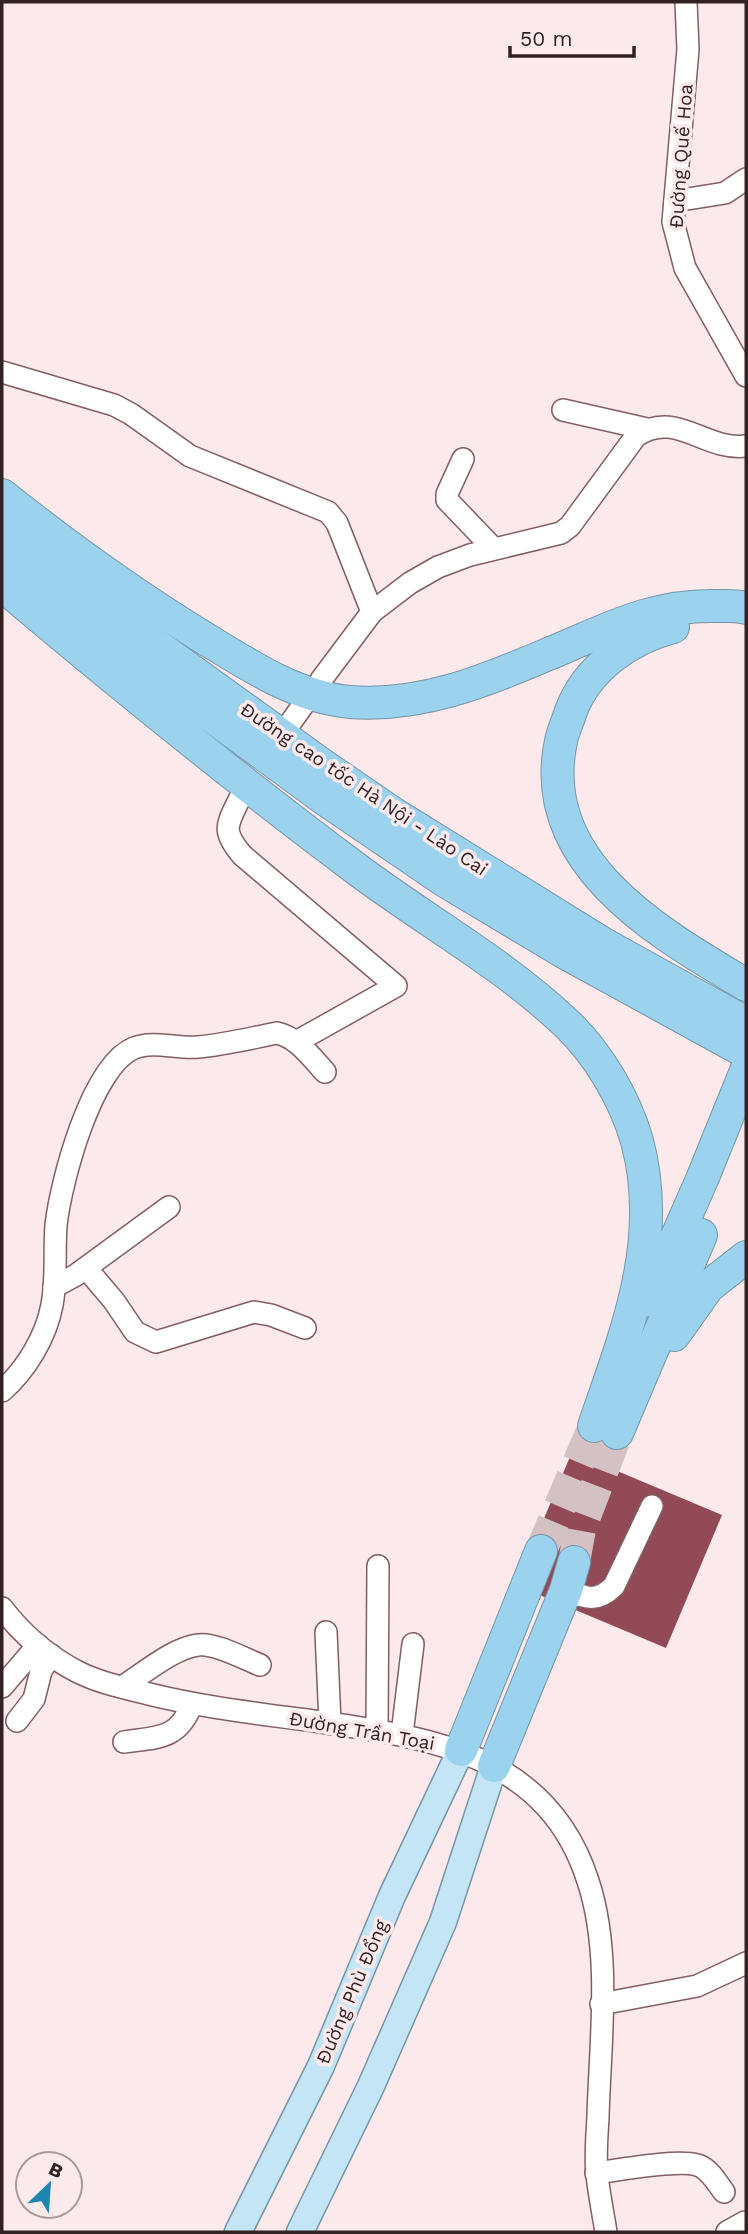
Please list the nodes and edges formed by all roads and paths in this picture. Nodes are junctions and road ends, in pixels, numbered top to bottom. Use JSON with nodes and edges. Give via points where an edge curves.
{"nodes":[{"id":1,"x":687,"y":2,"type":"edge"},
{"id":2,"x":746,"y":179,"type":"edge"},
{"id":3,"x":675,"y":201,"type":"junction"},
{"id":4,"x":745,"y":370,"type":"edge"},
{"id":5,"x":2,"y":372,"type":"edge"},
{"id":6,"x":563,"y":410,"type":"dead end"},
{"id":7,"x":647,"y":429,"type":"junction"},
{"id":8,"x":746,"y":446,"type":"edge"},
{"id":9,"x":463,"y":459,"type":"dead end"},
{"id":10,"x":2,"y":495,"type":"edge"},
{"id":11,"x":2,"y":525,"type":"edge"},
{"id":12,"x":493,"y":548,"type":"junction"},
{"id":13,"x":2,"y":556,"type":"edge"},
{"id":14,"x":2,"y":585,"type":"edge"},
{"id":15,"x":746,"y":608,"type":"edge"},
{"id":16,"x":372,"y":612,"type":"junction"},
{"id":17,"x":746,"y":626,"type":"edge"},
{"id":18,"x":321,"y":680,"type":"dead end"},
{"id":19,"x":306,"y":701,"type":"dead end"},
{"id":20,"x":292,"y":722,"type":"dead end"},
{"id":21,"x":240,"y":797,"type":"dead end"},
{"id":22,"x":746,"y":985,"type":"edge"},
{"id":23,"x":746,"y":1023,"type":"edge"},
{"id":24,"x":296,"y":1042,"type":"junction"},
{"id":25,"x":746,"y":1052,"type":"edge"},
{"id":26,"x":746,"y":1070,"type":"edge"},
{"id":27,"x":325,"y":1072,"type":"dead end"},
{"id":28,"x":746,"y":1124,"type":"edge"},
{"id":29,"x":713,"y":1181,"type":"junction"},
{"id":30,"x":169,"y":1208,"type":"dead end"},
{"id":31,"x":746,"y":1257,"type":"edge"},
{"id":32,"x":86,"y":1268,"type":"junction"},
{"id":33,"x":54,"y":1287,"type":"junction"},
{"id":34,"x":305,"y":1328,"type":"dead end"},
{"id":35,"x":2,"y":1391,"type":"edge"},
{"id":36,"x":606,"y":1430,"type":"junction"},
{"id":37,"x":652,"y":1506,"type":"dead end"},
{"id":38,"x":541,"y":1551,"type":"tunnel mouth"},
{"id":39,"x":378,"y":1566,"type":"dead end"},
{"id":40,"x":570,"y":1576,"type":"joint"},
{"id":41,"x":2,"y":1608,"type":"edge"},
{"id":42,"x":326,"y":1632,"type":"dead end"},
{"id":43,"x":413,"y":1644,"type":"dead end"},
{"id":44,"x":44,"y":1650,"type":"junction"},
{"id":45,"x":260,"y":1665,"type":"dead end"},
{"id":46,"x":2,"y":1687,"type":"edge"},
{"id":47,"x":122,"y":1687,"type":"junction"},
{"id":48,"x":192,"y":1704,"type":"junction"},
{"id":49,"x":17,"y":1721,"type":"dead end"},
{"id":50,"x":330,"y":1723,"type":"junction"},
{"id":51,"x":377,"y":1729,"type":"junction"},
{"id":52,"x":402,"y":1734,"type":"junction"},
{"id":53,"x":124,"y":1742,"type":"dead end"},
{"id":54,"x":461,"y":1751,"type":"junction"},
{"id":55,"x":494,"y":1766,"type":"junction"},
{"id":56,"x":746,"y":1963,"type":"edge"},
{"id":57,"x":601,"y":2004,"type":"junction"},
{"id":58,"x":596,"y":2173,"type":"junction"},
{"id":59,"x":724,"y":2192,"type":"dead end"},
{"id":60,"x":238,"y":2232,"type":"edge"},
{"id":61,"x":300,"y":2232,"type":"edge"},
{"id":62,"x":606,"y":2232,"type":"edge"}],
"edges":[{"from":1,"to":3,"type":"street","name":"Đường Quế Hoa","via":[[688,49]]},
{"from":2,"to":3,"type":"street","via":[[724,193]]},
{"from":3,"to":4,"type":"street","name":"Đường Quế Hoa","via":[[673,222],[685,268]]},
{"from":5,"to":16,"type":"street","via":[[114,405],[190,456],[328,512],[337,523]]},
{"from":6,"to":7,"type":"street"},
{"from":7,"to":8,"type":"street","via":[[668,426],[728,446]]},
{"from":7,"to":12,"type":"street","via":[[636,436],[561,533]]},
{"from":9,"to":12,"type":"street","via":[[447,500]]},
{"from":10,"to":15,"type":"highway","via":[[68,548],[238,659],[285,684],[349,702],[415,699],[482,682],[644,614],[688,606]]},
{"from":11,"to":23,"type":"highway","name":"Đường cao tốc Hà Nội - Lào Cai","via":[[63,578],[384,807],[567,922]]},
{"from":12,"to":16,"type":"street","via":[[429,572]]},
{"from":13,"to":25,"type":"highway","name":"Đường cao tốc Hà Nội - Lào Cai","via":[[50,598],[149,671],[445,881]]},
{"from":14,"to":36,"type":"highway","via":[[293,821],[532,994],[585,1043],[616,1091],[636,1139],[643,1165],[647,1228],[643,1268]]},
{"from":16,"to":18,"type":"street"},
{"from":17,"to":22,"type":"highway","via":[[691,622],[652,632],[618,652],[593,675],[574,704],[561,742],[558,782],[564,817],[596,873],[646,921]]},
{"from":19,"to":20,"type":"street"},
{"from":21,"to":24,"type":"street","via":[[227,824],[230,841],[396,986]]},
{"from":24,"to":27,"type":"street"},
{"from":24,"to":33,"type":"street","via":[[277,1033],[196,1047],[145,1045],[118,1060],[92,1101],[60,1194]]},
{"from":26,"to":29,"type":"highway"},
{"from":28,"to":29,"type":"highway"},
{"from":29,"to":36,"type":"highway"},
{"from":30,"to":32,"type":"street"},
{"from":31,"to":36,"type":"highway","via":[[697,1300],[653,1370]]},
{"from":32,"to":33,"type":"street"},
{"from":32,"to":34,"type":"street","via":[[135,1332],[156,1342],[254,1312]]},
{"from":33,"to":35,"type":"street","via":[[44,1331],[24,1366]]},
{"from":37,"to":40,"type":"street","via":[[609,1591],[590,1599]]},
{"from":38,"to":54,"type":"highway"},
{"from":39,"to":51,"type":"street"},
{"from":40,"to":55,"type":"highway"},
{"from":41,"to":44,"type":"street","name":"Đường Trần Toại"},
{"from":42,"to":50,"type":"street"},
{"from":43,"to":52,"type":"street"},
{"from":44,"to":46,"type":"street"},
{"from":44,"to":47,"type":"street","name":"Đường Trần Toại","via":[[78,1672]]},
{"from":44,"to":49,"type":"street","via":[[34,1699]]},
{"from":45,"to":47,"type":"street","via":[[199,1644],[164,1659]]},
{"from":47,"to":48,"type":"street","name":"Đường Trần Toại"},
{"from":48,"to":50,"type":"street","name":"Đường Trần Toại"},
{"from":48,"to":53,"type":"street","via":[[186,1721],[172,1732]]},
{"from":50,"to":51,"type":"street","name":"Đường Trần Toại"},
{"from":51,"to":52,"type":"street","name":"Đường Trần Toại"},
{"from":52,"to":54,"type":"street","name":"Đường Trần Toại"},
{"from":54,"to":55,"type":"street","name":"Đường Trần Toại"},
{"from":54,"to":60,"type":"main road","name":"Đường Phù Đổng","via":[[321,2066]]},
{"from":55,"to":57,"type":"street","name":"Đường Trần Toại","via":[[551,1811],[578,1855],[598,1925]]},
{"from":55,"to":61,"type":"main road","via":[[443,1922]]},
{"from":56,"to":57,"type":"street","via":[[696,1986]]},
{"from":57,"to":58,"type":"street","name":"Đường Trần Toại"},
{"from":58,"to":59,"type":"street","via":[[696,2164]]},
{"from":58,"to":62,"type":"street","name":"Đường Trần Toại"}]}
